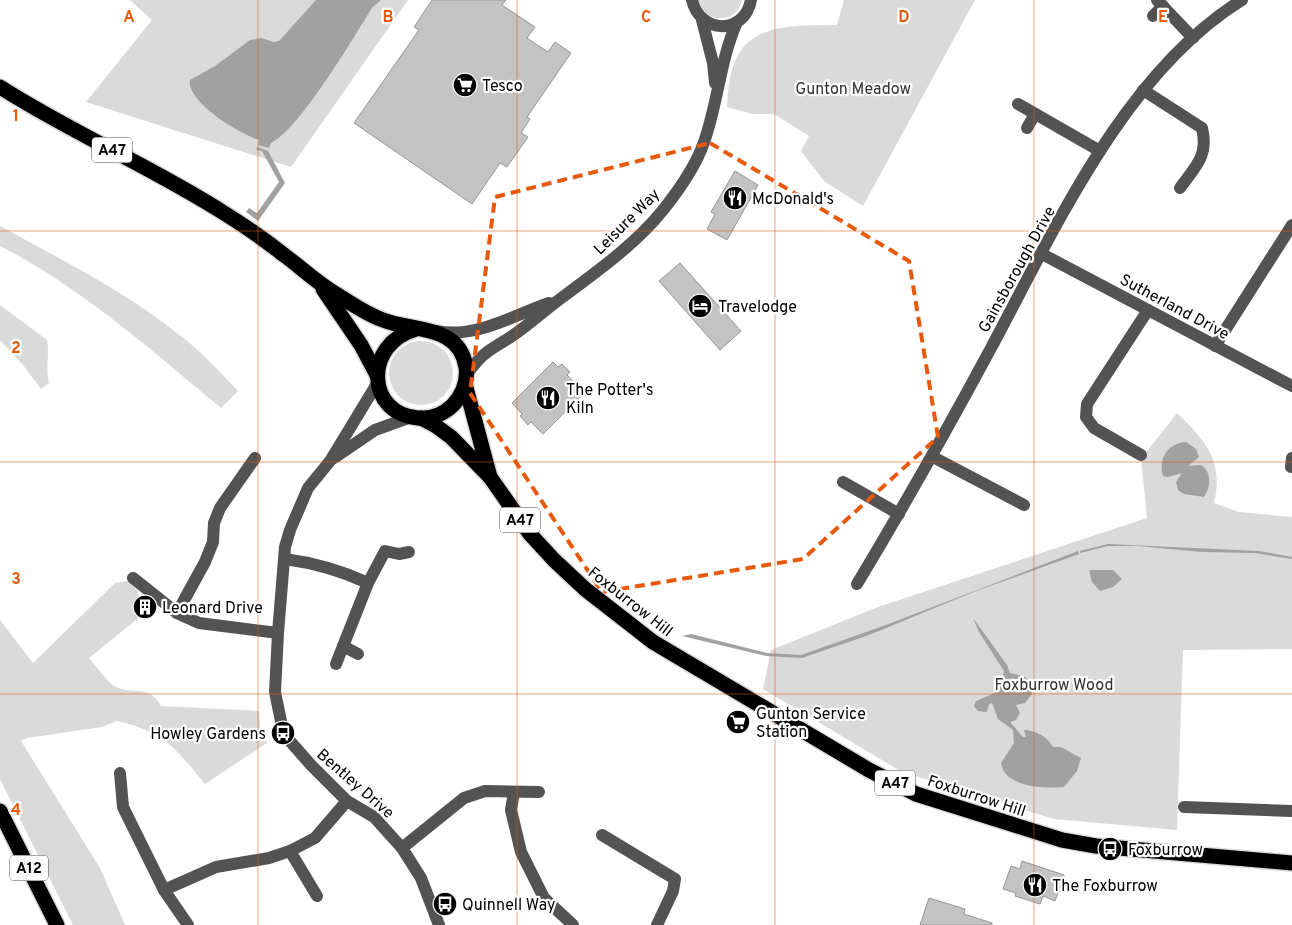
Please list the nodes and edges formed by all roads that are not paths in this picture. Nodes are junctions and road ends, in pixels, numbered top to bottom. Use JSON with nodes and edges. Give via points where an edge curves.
{"nodes":[{"id":1,"x":692,"y":0,"type":"edge"},
{"id":2,"x":751,"y":0,"type":"edge"},
{"id":3,"x":1242,"y":0,"type":"edge"},
{"id":4,"x":1160,"y":3,"type":"edge"},
{"id":5,"x":1153,"y":16,"type":"dead end"},
{"id":6,"x":702,"y":20,"type":"junction"},
{"id":7,"x":737,"y":22,"type":"junction"},
{"id":8,"x":1193,"y":38,"type":"junction"},
{"id":9,"x":0,"y":87,"type":"edge"},
{"id":10,"x":1143,"y":90,"type":"junction"},
{"id":11,"x":716,"y":95,"type":"junction"},
{"id":12,"x":1018,"y":104,"type":"dead end"},
{"id":13,"x":1035,"y":114,"type":"junction"},
{"id":14,"x":1027,"y":128,"type":"dead end"},
{"id":15,"x":1100,"y":151,"type":"junction"},
{"id":16,"x":1180,"y":188,"type":"dead end"},
{"id":17,"x":1292,"y":226,"type":"edge"},
{"id":18,"x":1042,"y":254,"type":"junction"},
{"id":19,"x":320,"y":284,"type":"junction"},
{"id":20,"x":561,"y":298,"type":"junction"},
{"id":21,"x":1148,"y":310,"type":"junction"},
{"id":22,"x":416,"y":329,"type":"junction"},
{"id":23,"x":437,"y":332,"type":"junction"},
{"id":24,"x":1215,"y":346,"type":"junction"},
{"id":25,"x":378,"y":379,"type":"junction"},
{"id":26,"x":466,"y":379,"type":"junction"},
{"id":27,"x":1292,"y":386,"type":"edge"},
{"id":28,"x":416,"y":418,"type":"junction"},
{"id":29,"x":1141,"y":455,"type":"dead end"},
{"id":30,"x":933,"y":457,"type":"junction"},
{"id":31,"x":255,"y":458,"type":"dead end"},
{"id":32,"x":330,"y":461,"type":"junction"},
{"id":33,"x":490,"y":477,"type":"junction"},
{"id":34,"x":842,"y":482,"type":"dead end"},
{"id":35,"x":1024,"y":506,"type":"dead end"},
{"id":36,"x":899,"y":514,"type":"junction"},
{"id":37,"x":410,"y":552,"type":"dead end"},
{"id":38,"x":285,"y":559,"type":"junction"},
{"id":39,"x":133,"y":578,"type":"dead end"},
{"id":40,"x":368,"y":583,"type":"junction"},
{"id":41,"x":857,"y":584,"type":"dead end"},
{"id":42,"x":177,"y":613,"type":"junction"},
{"id":43,"x":278,"y":633,"type":"junction"},
{"id":44,"x":343,"y":646,"type":"junction"},
{"id":45,"x":358,"y":654,"type":"dead end"},
{"id":46,"x":336,"y":664,"type":"dead end"},
{"id":47,"x":120,"y":773,"type":"dead end"},
{"id":48,"x":514,"y":792,"type":"junction"},
{"id":49,"x":539,"y":792,"type":"dead end"},
{"id":50,"x":347,"y":801,"type":"junction"},
{"id":51,"x":1184,"y":807,"type":"dead end"},
{"id":52,"x":0,"y":811,"type":"edge"},
{"id":53,"x":1292,"y":811,"type":"edge"},
{"id":54,"x":602,"y":835,"type":"dead end"},
{"id":55,"x":402,"y":848,"type":"junction"},
{"id":56,"x":290,"y":851,"type":"junction"},
{"id":57,"x":1292,"y":863,"type":"edge"},
{"id":58,"x":164,"y":890,"type":"junction"},
{"id":59,"x":317,"y":896,"type":"dead end"},
{"id":60,"x":57,"y":925,"type":"edge"},
{"id":61,"x":188,"y":925,"type":"edge"},
{"id":62,"x":439,"y":925,"type":"edge"},
{"id":63,"x":573,"y":925,"type":"edge"},
{"id":64,"x":657,"y":925,"type":"edge"}],
"edges":[{"from":1,"to":6,"type":"street","name":"Leisure Way"},
{"from":2,"to":7,"type":"street","name":"Leisure Way"},
{"from":3,"to":8,"type":"street","name":"Gainsborough Drive"},
{"from":4,"to":5,"type":"street"},
{"from":4,"to":8,"type":"street"},
{"from":6,"to":7,"type":"street","via":[[716,26]]},
{"from":6,"to":11,"type":"street","name":"Leisure Way","via":[[713,64]]},
{"from":7,"to":11,"type":"street","name":"Leisure Way","via":[[727,45]]},
{"from":8,"to":10,"type":"street","name":"Gainsborough Drive"},
{"from":9,"to":19,"type":"highway","number":"A47","via":[[224,213],[284,254]]},
{"from":10,"to":15,"type":"street","name":"Gainsborough Drive"},
{"from":10,"to":16,"type":"street","via":[[1202,128],[1206,142],[1204,155]]},
{"from":11,"to":20,"type":"street","name":"Leisure Way","via":[[704,142],[688,175],[663,211],[610,262]]},
{"from":12,"to":13,"type":"street"},
{"from":13,"to":14,"type":"street"},
{"from":13,"to":15,"type":"street"},
{"from":15,"to":18,"type":"street","name":"Gainsborough Drive"},
{"from":17,"to":24,"type":"street"},
{"from":18,"to":21,"type":"street","name":"Sutherland Drive"},
{"from":18,"to":30,"type":"street","name":"Gainsborough Drive"},
{"from":19,"to":22,"type":"highway","number":"A47","via":[[373,317]]},
{"from":19,"to":25,"type":"highway","number":"A47","via":[[358,340]]},
{"from":20,"to":23,"type":"street","name":"Leisure Way","via":[[478,329],[450,334]]},
{"from":20,"to":26,"type":"street","name":"Leisure Way","via":[[478,358]]},
{"from":21,"to":24,"type":"street","name":"Sutherland Drive"},
{"from":21,"to":29,"type":"street","via":[[1086,404],[1086,417],[1094,428]]},
{"from":22,"to":23,"type":"highway"},
{"from":22,"to":25,"type":"highway","via":[[395,338],[385,348],[379,361]]},
{"from":23,"to":26,"type":"highway","via":[[460,349]]},
{"from":24,"to":27,"type":"street","name":"Sutherland Drive"},
{"from":25,"to":28,"type":"highway","via":[[388,403],[395,410]]},
{"from":25,"to":32,"type":"street","name":"Bentley Drive"},
{"from":26,"to":28,"type":"highway","via":[[460,398],[449,409],[437,416]]},
{"from":26,"to":33,"type":"highway","name":"Foxburrow Hill","number":"A47"},
{"from":28,"to":32,"type":"street","name":"Bentley Drive","via":[[375,430]]},
{"from":28,"to":33,"type":"highway","name":"Foxburrow Hill","number":"A47","via":[[436,426],[451,437]]},
{"from":30,"to":35,"type":"street"},
{"from":30,"to":36,"type":"street","name":"Gainsborough Drive"},
{"from":31,"to":42,"type":"street","via":[[239,470],[214,523],[213,542],[205,562]]},
{"from":32,"to":38,"type":"street","name":"Bentley Drive","via":[[308,488],[298,507]]},
{"from":33,"to":57,"type":"highway","name":"Foxburrow Hill","number":"A47","via":[[530,534],[554,560],[585,589],[653,642],[869,770],[916,794],[1062,840],[1096,846]]},
{"from":34,"to":36,"type":"street"},
{"from":36,"to":41,"type":"street","name":"Gainsborough Drive"},
{"from":37,"to":40,"type":"street","via":[[385,551]]},
{"from":38,"to":40,"type":"street","via":[[314,563]]},
{"from":38,"to":43,"type":"street","name":"Bentley Drive"},
{"from":39,"to":42,"type":"street"},
{"from":40,"to":44,"type":"street"},
{"from":42,"to":43,"type":"street","via":[[218,627]]},
{"from":43,"to":50,"type":"street","name":"Bentley Drive","via":[[276,692],[282,726],[299,753]]},
{"from":44,"to":45,"type":"street"},
{"from":44,"to":46,"type":"street"},
{"from":47,"to":58,"type":"street","via":[[123,807]]},
{"from":48,"to":49,"type":"street"},
{"from":48,"to":55,"type":"street","via":[[485,792],[464,798]]},
{"from":48,"to":63,"type":"street","via":[[511,810],[521,852],[544,898]]},
{"from":50,"to":55,"type":"street","name":"Bentley Drive","via":[[374,817]]},
{"from":50,"to":56,"type":"street","via":[[315,838]]},
{"from":51,"to":53,"type":"street"},
{"from":52,"to":60,"type":"highway","number":"A12"},
{"from":54,"to":64,"type":"street","via":[[675,879],[674,891]]},
{"from":55,"to":62,"type":"street","name":"Bentley Drive","via":[[420,878]]},
{"from":56,"to":58,"type":"street","via":[[216,867]]},
{"from":56,"to":59,"type":"street"},
{"from":58,"to":61,"type":"street"}]}
